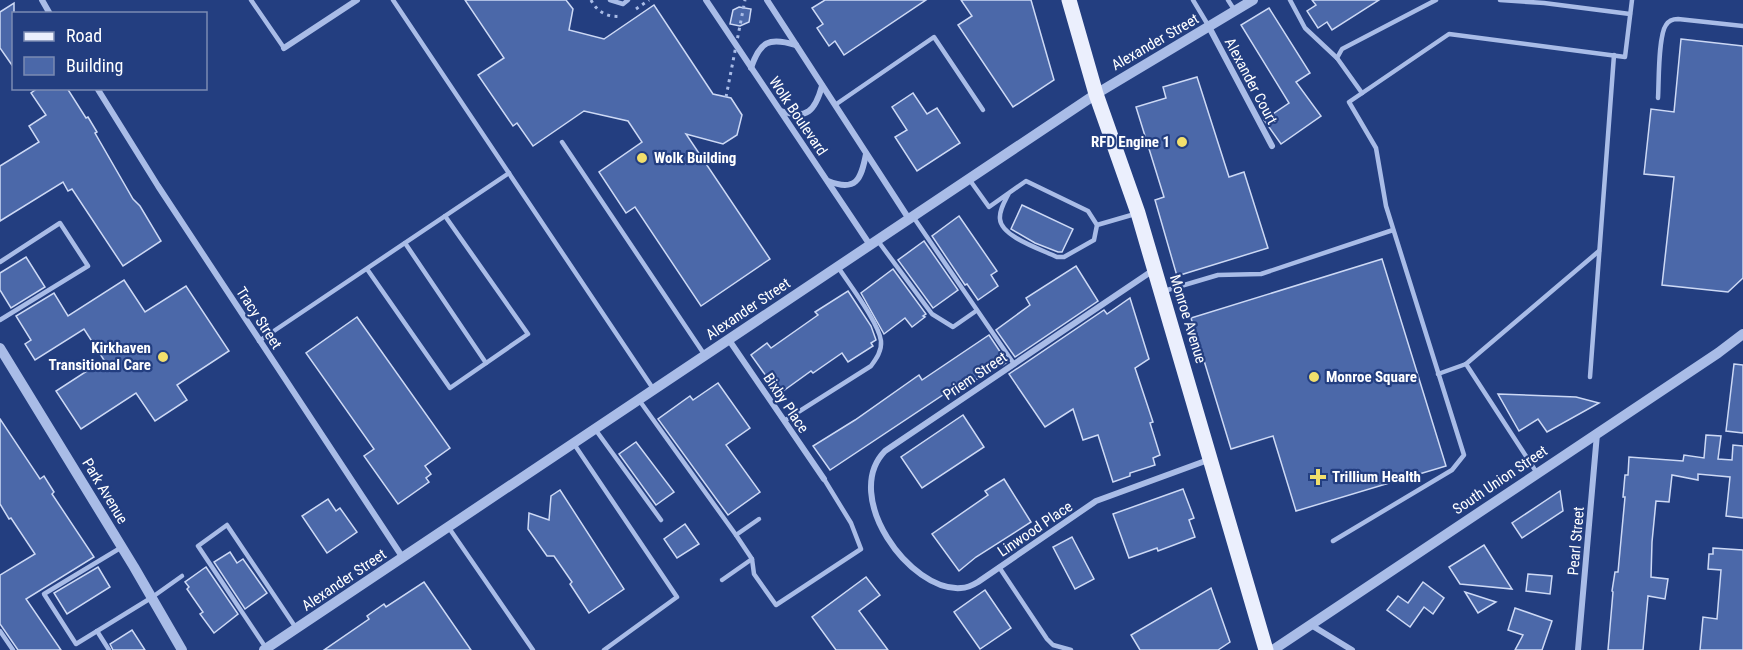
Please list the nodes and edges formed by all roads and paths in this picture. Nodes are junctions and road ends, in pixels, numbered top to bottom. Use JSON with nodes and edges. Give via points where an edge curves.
{"nodes":[{"id":1,"x":251,"y":0,"type":"edge"},
{"id":2,"x":357,"y":0,"type":"edge"},
{"id":3,"x":393,"y":0,"type":"edge"},
{"id":4,"x":610,"y":0,"type":"edge"},
{"id":5,"x":628,"y":0,"type":"edge"},
{"id":6,"x":706,"y":0,"type":"edge"},
{"id":7,"x":746,"y":0,"type":"edge"},
{"id":8,"x":767,"y":0,"type":"edge"},
{"id":9,"x":1193,"y":0,"type":"edge"},
{"id":10,"x":1228,"y":0,"type":"edge"},
{"id":11,"x":1253,"y":0,"type":"edge"},
{"id":12,"x":1290,"y":0,"type":"edge"},
{"id":13,"x":1436,"y":0,"type":"edge"},
{"id":14,"x":1500,"y":0,"type":"edge"},
{"id":15,"x":1632,"y":0,"type":"edge"},
{"id":16,"x":1072,"y":1,"type":"edge"},
{"id":17,"x":1235,"y":11,"type":"junction"},
{"id":18,"x":1630,"y":14,"type":"junction"},
{"id":19,"x":1743,"y":26,"type":"edge"},
{"id":20,"x":1209,"y":27,"type":"junction"},
{"id":21,"x":796,"y":45,"type":"junction"},
{"id":22,"x":284,"y":48,"type":"joint"},
{"id":23,"x":1614,"y":56,"type":"junction"},
{"id":24,"x":1337,"y":58,"type":"junction"},
{"id":25,"x":751,"y":68,"type":"junction"},
{"id":26,"x":822,"y":86,"type":"junction"},
{"id":27,"x":98,"y":90,"type":"edge"},
{"id":28,"x":1362,"y":93,"type":"junction"},
{"id":29,"x":1096,"y":94,"type":"junction"},
{"id":30,"x":726,"y":97,"type":"dead end"},
{"id":31,"x":1658,"y":98,"type":"dead end"},
{"id":32,"x":835,"y":105,"type":"junction"},
{"id":33,"x":983,"y":110,"type":"dead end"},
{"id":34,"x":780,"y":111,"type":"junction"},
{"id":35,"x":562,"y":142,"type":"dead end"},
{"id":36,"x":1272,"y":146,"type":"dead end"},
{"id":37,"x":866,"y":154,"type":"junction"},
{"id":38,"x":509,"y":172,"type":"junction"},
{"id":39,"x":969,"y":179,"type":"junction"},
{"id":40,"x":827,"y":181,"type":"junction"},
{"id":41,"x":1009,"y":193,"type":"junction"},
{"id":42,"x":1138,"y":213,"type":"junction"},
{"id":43,"x":446,"y":216,"type":"junction"},
{"id":44,"x":911,"y":218,"type":"junction"},
{"id":45,"x":1098,"y":225,"type":"junction"},
{"id":46,"x":1393,"y":231,"type":"junction"},
{"id":47,"x":405,"y":243,"type":"junction"},
{"id":48,"x":874,"y":243,"type":"junction"},
{"id":49,"x":1599,"y":251,"type":"junction"},
{"id":50,"x":0,"y":262,"type":"edge"},
{"id":51,"x":838,"y":267,"type":"junction"},
{"id":52,"x":366,"y":268,"type":"junction"},
{"id":53,"x":1155,"y":269,"type":"junction"},
{"id":54,"x":1162,"y":292,"type":"junction"},
{"id":55,"x":976,"y":311,"type":"junction"},
{"id":56,"x":0,"y":320,"type":"edge"},
{"id":57,"x":1743,"y":334,"type":"edge"},
{"id":58,"x":259,"y":340,"type":"junction"},
{"id":59,"x":729,"y":340,"type":"junction"},
{"id":60,"x":0,"y":348,"type":"edge"},
{"id":61,"x":705,"y":356,"type":"junction"},
{"id":62,"x":486,"y":363,"type":"junction"},
{"id":63,"x":1014,"y":364,"type":"junction"},
{"id":64,"x":1466,"y":364,"type":"junction"},
{"id":65,"x":1438,"y":374,"type":"junction"},
{"id":66,"x":1590,"y":377,"type":"dead end"},
{"id":67,"x":654,"y":390,"type":"junction"},
{"id":68,"x":639,"y":400,"type":"junction"},
{"id":69,"x":784,"y":421,"type":"junction"},
{"id":70,"x":595,"y":429,"type":"junction"},
{"id":71,"x":1597,"y":434,"type":"junction"},
{"id":72,"x":574,"y":444,"type":"junction"},
{"id":73,"x":1212,"y":459,"type":"junction"},
{"id":74,"x":1538,"y":473,"type":"junction"},
{"id":75,"x":824,"y":479,"type":"joint"},
{"id":76,"x":759,"y":519,"type":"dead end"},
{"id":77,"x":662,"y":520,"type":"dead end"},
{"id":78,"x":449,"y":528,"type":"junction"},
{"id":79,"x":736,"y":535,"type":"junction"},
{"id":80,"x":886,"y":536,"type":"joint"},
{"id":81,"x":1333,"y":541,"type":"dead end"},
{"id":82,"x":122,"y":547,"type":"junction"},
{"id":83,"x":403,"y":558,"type":"junction"},
{"id":84,"x":752,"y":560,"type":"junction"},
{"id":85,"x":999,"y":567,"type":"junction"},
{"id":86,"x":182,"y":576,"type":"dead end"},
{"id":87,"x":722,"y":580,"type":"dead end"},
{"id":88,"x":151,"y":597,"type":"junction"},
{"id":89,"x":1311,"y":625,"type":"junction"},
{"id":90,"x":296,"y":630,"type":"junction"},
{"id":91,"x":0,"y":631,"type":"edge"},
{"id":92,"x":97,"y":631,"type":"junction"},
{"id":93,"x":266,"y":649,"type":"edge"},
{"id":94,"x":13,"y":650,"type":"edge"},
{"id":95,"x":109,"y":650,"type":"edge"},
{"id":96,"x":182,"y":650,"type":"edge"},
{"id":97,"x":533,"y":650,"type":"edge"},
{"id":98,"x":604,"y":650,"type":"edge"},
{"id":99,"x":1071,"y":650,"type":"edge"},
{"id":100,"x":1266,"y":650,"type":"edge"},
{"id":101,"x":1273,"y":650,"type":"edge"},
{"id":102,"x":1352,"y":650,"type":"edge"},
{"id":103,"x":1578,"y":650,"type":"edge"}],
"edges":[{"from":1,"to":22,"type":"lane"},
{"from":2,"to":22,"type":"street"},
{"from":3,"to":38,"type":"lane"},
{"from":4,"to":5,"type":"lane","via":[[623,4]]},
{"from":6,"to":25,"type":"street","name":"Wolk Boulevard"},
{"from":7,"to":30,"type":"path","bridge":true},
{"from":8,"to":21,"type":"street"},
{"from":9,"to":20,"type":"lane"},
{"from":10,"to":17,"type":"lane"},
{"from":11,"to":17,"type":"street","name":"Alexander Street"},
{"from":12,"to":24,"type":"lane","via":[[1305,27]]},
{"from":13,"to":24,"type":"lane","via":[[1342,49]]},
{"from":14,"to":18,"type":"lane"},
{"from":15,"to":18,"type":"lane"},
{"from":16,"to":29,"type":"main road","name":"Monroe Avenue"},
{"from":17,"to":20,"type":"street","name":"Alexander Street"},
{"from":18,"to":23,"type":"lane","via":[[1625,57]]},
{"from":19,"to":31,"type":"lane","via":[[1678,19],[1666,24]]},
{"from":20,"to":29,"type":"street","name":"Alexander Street"},
{"from":20,"to":36,"type":"street","name":"Alexander Court"},
{"from":21,"to":25,"type":"street","via":[[780,40],[761,46]]},
{"from":21,"to":26,"type":"street"},
{"from":23,"to":28,"type":"lane","via":[[1449,34]]},
{"from":23,"to":49,"type":"lane"},
{"from":24,"to":28,"type":"lane"},
{"from":25,"to":34,"type":"street","name":"Wolk Boulevard"},
{"from":26,"to":32,"type":"street"},
{"from":26,"to":34,"type":"street","via":[[807,113],[800,116]]},
{"from":27,"to":58,"type":"street","name":"Tracy Street"},
{"from":28,"to":46,"type":"lane","via":[[1349,102],[1376,148]]},
{"from":29,"to":39,"type":"street","name":"Alexander Street"},
{"from":29,"to":42,"type":"main road","name":"Monroe Avenue"},
{"from":32,"to":33,"type":"lane","via":[[934,37]]},
{"from":32,"to":37,"type":"street"},
{"from":34,"to":40,"type":"street","name":"Wolk Boulevard"},
{"from":35,"to":61,"type":"lane"},
{"from":37,"to":40,"type":"street","via":[[858,181],[841,186]]},
{"from":37,"to":44,"type":"street"},
{"from":38,"to":43,"type":"lane"},
{"from":38,"to":67,"type":"lane"},
{"from":39,"to":41,"type":"lane","via":[[989,207]]},
{"from":39,"to":44,"type":"street","name":"Alexander Street"},
{"from":40,"to":48,"type":"street","name":"Wolk Boulevard"},
{"from":41,"to":45,"type":"lane","via":[[1026,181],[1088,211]]},
{"from":41,"to":45,"type":"lane","via":[[1001,209],[1002,227],[1010,235],[1057,257],[1094,240]]},
{"from":42,"to":45,"type":"lane"},
{"from":42,"to":53,"type":"main road","name":"Monroe Avenue"},
{"from":43,"to":47,"type":"lane"},
{"from":43,"to":62,"type":"lane","via":[[528,334]]},
{"from":44,"to":48,"type":"street","name":"Alexander Street"},
{"from":44,"to":55,"type":"lane"},
{"from":46,"to":54,"type":"lane","via":[[1261,274],[1218,275]]},
{"from":46,"to":65,"type":"lane"},
{"from":47,"to":52,"type":"lane"},
{"from":47,"to":62,"type":"lane"},
{"from":48,"to":51,"type":"street","name":"Alexander Street"},
{"from":48,"to":55,"type":"lane","via":[[932,314],[953,327]]},
{"from":49,"to":64,"type":"lane"},
{"from":49,"to":66,"type":"lane"},
{"from":50,"to":56,"type":"lane","via":[[60,223],[88,266]]},
{"from":51,"to":59,"type":"street","name":"Alexander Street"},
{"from":51,"to":69,"type":"lane","via":[[877,328],[881,341],[878,357],[871,366]]},
{"from":52,"to":58,"type":"lane"},
{"from":52,"to":62,"type":"lane","via":[[450,388]]},
{"from":53,"to":54,"type":"main road","name":"Monroe Avenue"},
{"from":53,"to":63,"type":"street","name":"Priem Street"},
{"from":54,"to":73,"type":"main road","name":"Monroe Avenue"},
{"from":55,"to":63,"type":"lane"},
{"from":57,"to":71,"type":"street","name":"South Union Street"},
{"from":58,"to":83,"type":"street","name":"Tracy Street"},
{"from":59,"to":61,"type":"street","name":"Alexander Street"},
{"from":59,"to":69,"type":"street","name":"Bixby Place"},
{"from":60,"to":82,"type":"street","name":"Park Avenue"},
{"from":61,"to":67,"type":"street","name":"Alexander Street"},
{"from":63,"to":80,"type":"street","name":"Priem Street","via":[[878,458],[870,492]]},
{"from":64,"to":65,"type":"lane"},
{"from":64,"to":74,"type":"lane"},
{"from":65,"to":81,"type":"lane","via":[[1464,455],[1452,470]]},
{"from":67,"to":68,"type":"street","name":"Alexander Street"},
{"from":68,"to":70,"type":"street","name":"Alexander Street"},
{"from":68,"to":79,"type":"lane"},
{"from":69,"to":75,"type":"street","name":"Bixby Place"},
{"from":70,"to":72,"type":"street","name":"Alexander Street"},
{"from":70,"to":77,"type":"lane"},
{"from":71,"to":74,"type":"street","name":"South Union Street"},
{"from":71,"to":103,"type":"street","name":"Pearl Street"},
{"from":72,"to":78,"type":"street","name":"Alexander Street"},
{"from":72,"to":98,"type":"lane","via":[[677,597]]},
{"from":73,"to":85,"type":"street","name":"Linwood Place","via":[[1096,501]]},
{"from":73,"to":100,"type":"main road","name":"Monroe Avenue"},
{"from":74,"to":89,"type":"street","name":"South Union Street"},
{"from":75,"to":84,"type":"lane","via":[[851,523],[861,549],[776,605],[754,574]]},
{"from":76,"to":79,"type":"lane"},
{"from":78,"to":83,"type":"street","name":"Alexander Street"},
{"from":78,"to":97,"type":"lane"},
{"from":79,"to":84,"type":"lane"},
{"from":80,"to":85,"type":"street","name":"Linwood Place","via":[[923,575],[950,587],[970,586]]},
{"from":82,"to":88,"type":"street","name":"Park Avenue"},
{"from":82,"to":92,"type":"lane","via":[[44,594],[76,644]]},
{"from":83,"to":90,"type":"street","name":"Alexander Street"},
{"from":84,"to":87,"type":"lane"},
{"from":85,"to":99,"type":"lane","via":[[1047,639]]},
{"from":86,"to":88,"type":"lane"},
{"from":88,"to":92,"type":"lane"},
{"from":88,"to":96,"type":"street","name":"Park Avenue"},
{"from":89,"to":101,"type":"street","name":"South Union Street"},
{"from":89,"to":102,"type":"street"},
{"from":90,"to":93,"type":"street","name":"Alexander Street"},
{"from":90,"to":93,"type":"lane","via":[[227,525],[198,546]]},
{"from":91,"to":94,"type":"lane"},
{"from":92,"to":95,"type":"lane"}]}
